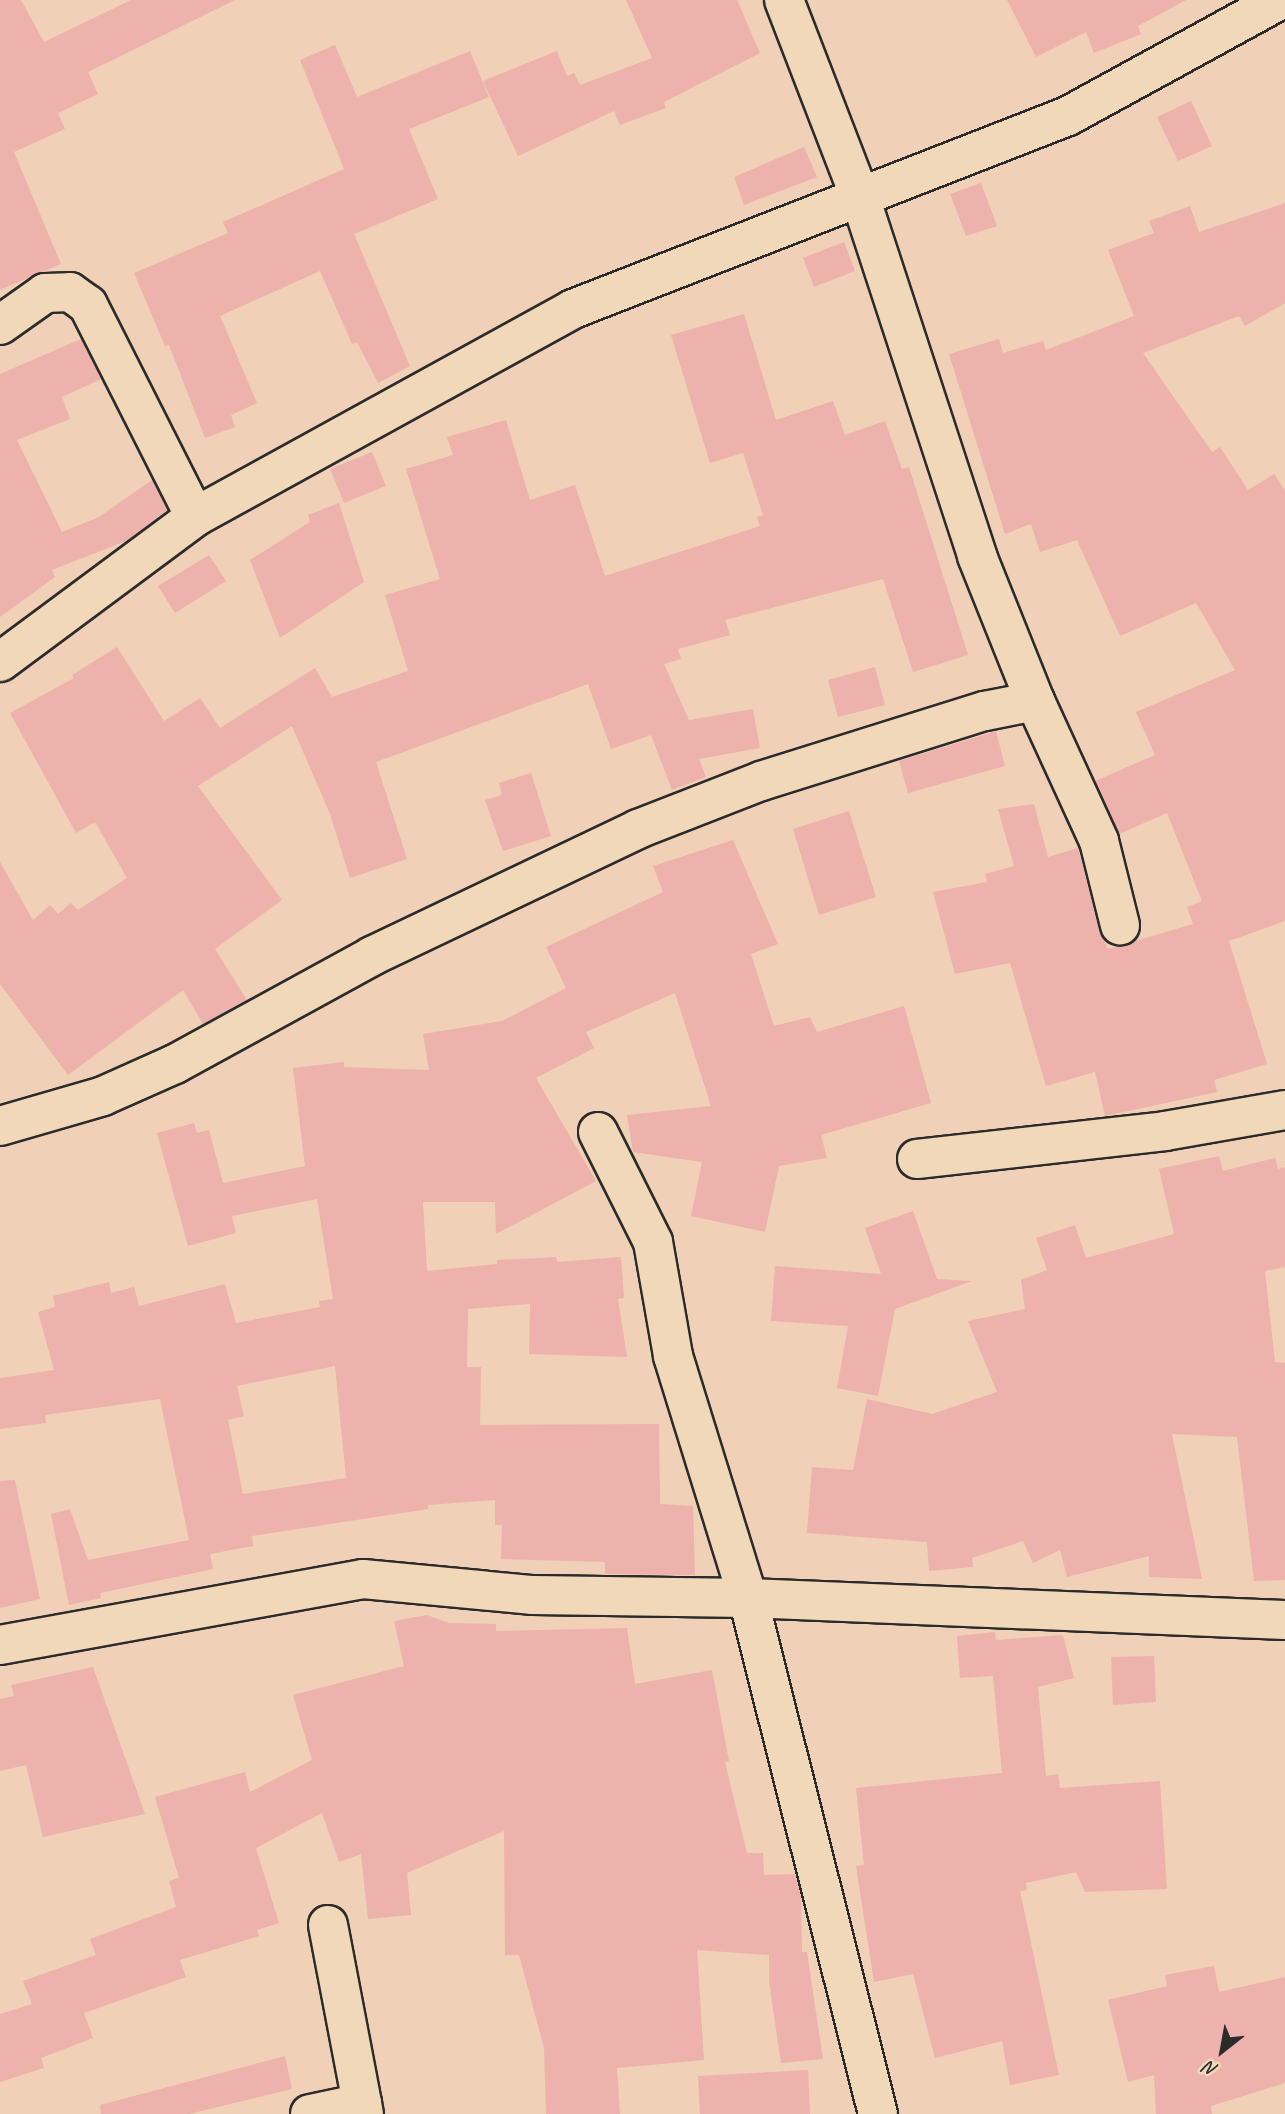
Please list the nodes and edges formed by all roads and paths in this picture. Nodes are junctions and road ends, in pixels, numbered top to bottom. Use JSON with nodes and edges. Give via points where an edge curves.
{"nodes":[{"id":1,"x":784,"y":0,"type":"edge"},
{"id":2,"x":1280,"y":0,"type":"edge"},
{"id":3,"x":860,"y":197,"type":"junction"},
{"id":4,"x":0,"y":325,"type":"edge"},
{"id":5,"x":195,"y":517,"type":"junction"},
{"id":6,"x":0,"y":662,"type":"edge"},
{"id":7,"x":1035,"y":701,"type":"junction"},
{"id":8,"x":1120,"y":925,"type":"dead end"},
{"id":9,"x":1285,"y":1110,"type":"edge"},
{"id":10,"x":0,"y":1126,"type":"edge"},
{"id":11,"x":598,"y":1132,"type":"dead end"},
{"id":12,"x":917,"y":1159,"type":"dead end"},
{"id":13,"x":748,"y":1598,"type":"junction"},
{"id":14,"x":1285,"y":1620,"type":"edge"},
{"id":15,"x":0,"y":1646,"type":"edge"},
{"id":16,"x":328,"y":1925,"type":"dead end"},
{"id":17,"x":363,"y":2108,"type":"edge"},
{"id":18,"x":310,"y":2114,"type":"edge"},
{"id":19,"x":878,"y":2114,"type":"edge"}],
"edges":[{"from":1,"to":3,"type":"street"},
{"from":2,"to":3,"type":"street","via":[[1068,116]]},
{"from":3,"to":5,"type":"street","via":[[573,309]]},
{"from":3,"to":7,"type":"street","via":[[977,556]]},
{"from":4,"to":5,"type":"street","via":[[45,293],[70,292],[88,305]]},
{"from":5,"to":6,"type":"street"},
{"from":7,"to":8,"type":"street","via":[[1099,841]]},
{"from":7,"to":10,"type":"street","via":[[985,711],[761,781],[638,829],[372,956],[175,1064],[103,1096]]},
{"from":9,"to":12,"type":"street","via":[[1165,1131]]},
{"from":11,"to":13,"type":"street","via":[[653,1242],[673,1356]]},
{"from":13,"to":14,"type":"street"},
{"from":13,"to":15,"type":"street","via":[[533,1595],[363,1580]]},
{"from":13,"to":19,"type":"street"},
{"from":16,"to":17,"type":"street"},
{"from":17,"to":18,"type":"street"}]}
